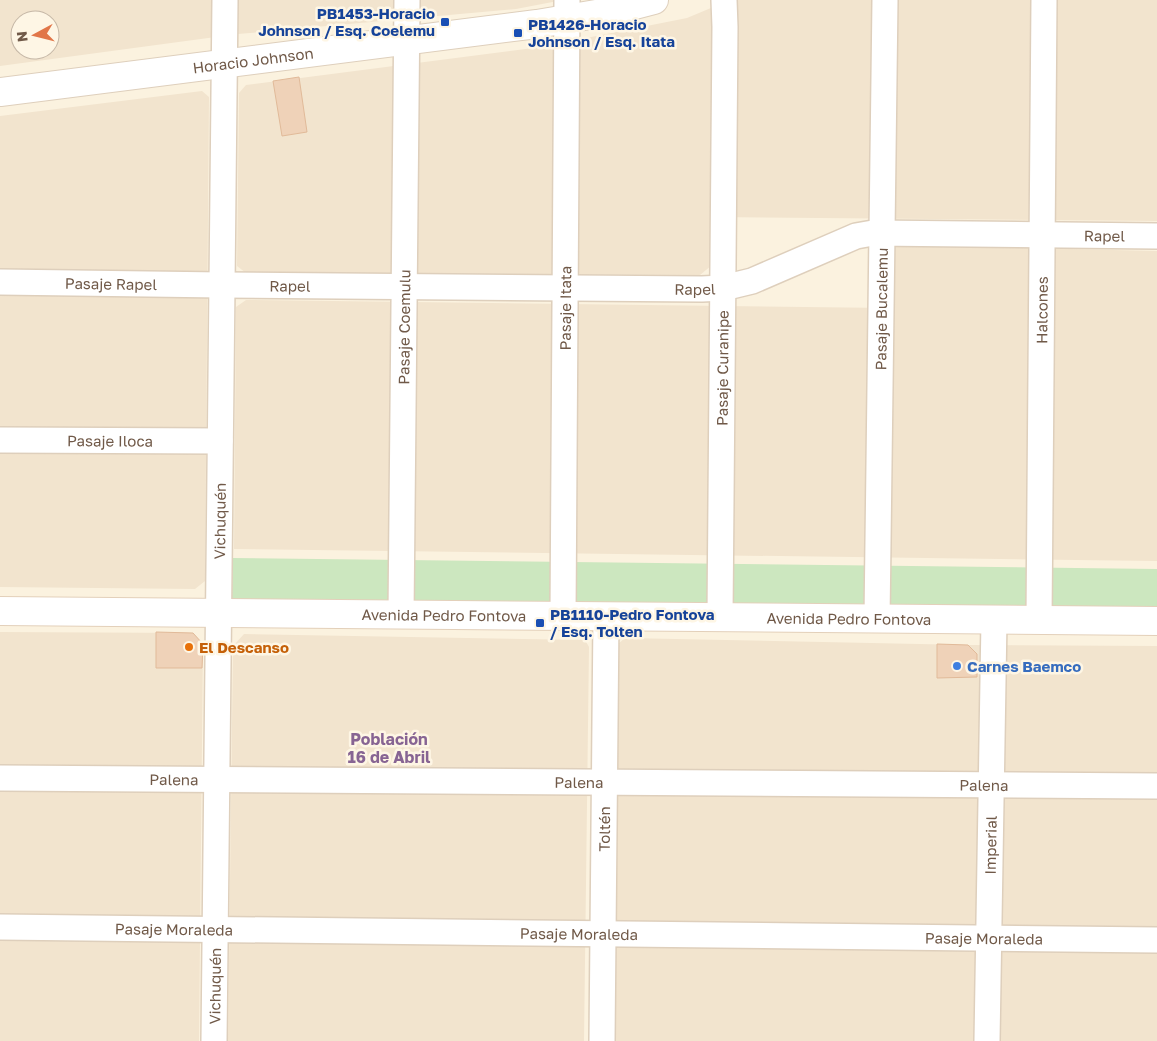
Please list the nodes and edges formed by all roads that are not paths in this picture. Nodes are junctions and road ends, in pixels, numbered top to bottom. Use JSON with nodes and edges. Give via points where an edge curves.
{"nodes":[{"id":1,"x":225,"y":0,"type":"edge"},
{"id":2,"x":407,"y":0,"type":"edge"},
{"id":3,"x":654,"y":0,"type":"edge"},
{"id":4,"x":724,"y":0,"type":"edge"},
{"id":5,"x":885,"y":0,"type":"edge"},
{"id":6,"x":1044,"y":0,"type":"edge"},
{"id":7,"x":567,"y":10,"type":"edge"},
{"id":8,"x":406,"y":40,"type":"junction"},
{"id":9,"x":224,"y":63,"type":"junction"},
{"id":10,"x":0,"y":92,"type":"edge"},
{"id":11,"x":882,"y":232,"type":"junction"},
{"id":12,"x":1042,"y":235,"type":"junction"},
{"id":13,"x":1157,"y":236,"type":"edge"},
{"id":14,"x":0,"y":282,"type":"edge"},
{"id":15,"x":222,"y":286,"type":"junction"},
{"id":16,"x":404,"y":287,"type":"junction"},
{"id":17,"x":566,"y":288,"type":"junction"},
{"id":18,"x":723,"y":288,"type":"junction"},
{"id":19,"x":0,"y":440,"type":"edge"},
{"id":20,"x":220,"y":441,"type":"junction"},
{"id":21,"x":0,"y":611,"type":"edge"},
{"id":22,"x":219,"y":613,"type":"junction"},
{"id":23,"x":400,"y":615,"type":"junction"},
{"id":24,"x":563,"y":616,"type":"junction"},
{"id":25,"x":606,"y":616,"type":"junction"},
{"id":26,"x":720,"y":617,"type":"junction"},
{"id":27,"x":877,"y":619,"type":"junction"},
{"id":28,"x":994,"y":620,"type":"junction"},
{"id":29,"x":1039,"y":620,"type":"junction"},
{"id":30,"x":1157,"y":621,"type":"edge"},
{"id":31,"x":0,"y":778,"type":"edge"},
{"id":32,"x":217,"y":779,"type":"junction"},
{"id":33,"x":605,"y":782,"type":"junction"},
{"id":34,"x":991,"y":785,"type":"junction"},
{"id":35,"x":1157,"y":786,"type":"edge"},
{"id":36,"x":0,"y":927,"type":"edge"},
{"id":37,"x":215,"y":930,"type":"junction"},
{"id":38,"x":603,"y":934,"type":"junction"},
{"id":39,"x":989,"y":938,"type":"junction"},
{"id":40,"x":1157,"y":940,"type":"edge"},
{"id":41,"x":214,"y":1041,"type":"edge"},
{"id":42,"x":602,"y":1041,"type":"edge"},
{"id":43,"x":987,"y":1041,"type":"edge"}],
"edges":[{"from":1,"to":9,"type":"street","name":"Vichuquén"},
{"from":2,"to":8,"type":"street","name":"Pasaje Coemulu"},
{"from":3,"to":7,"type":"main road","name":"Horacio Johnson","via":[[608,12]]},
{"from":4,"to":18,"type":"street","name":"Pasaje Curanipe"},
{"from":5,"to":11,"type":"street","name":"Pasaje Bucalemu"},
{"from":6,"to":12,"type":"street","name":"Halcones"},
{"from":7,"to":8,"type":"main road","name":"Horacio Johnson"},
{"from":7,"to":17,"type":"street","name":"Pasaje Itata"},
{"from":8,"to":9,"type":"main road","name":"Horacio Johnson"},
{"from":8,"to":16,"type":"street","name":"Pasaje Coemulu"},
{"from":9,"to":10,"type":"main road","name":"Horacio Johnson"},
{"from":9,"to":15,"type":"street","name":"Vichuquén"},
{"from":11,"to":12,"type":"street","name":"Rapel"},
{"from":11,"to":18,"type":"street","name":"Rapel","via":[[856,236],[752,281]]},
{"from":11,"to":27,"type":"street","name":"Pasaje Bucalemu"},
{"from":12,"to":13,"type":"street","name":"Rapel"},
{"from":12,"to":29,"type":"street","name":"Halcones"},
{"from":14,"to":15,"type":"street","name":"Pasaje Rapel"},
{"from":15,"to":16,"type":"street","name":"Rapel"},
{"from":15,"to":20,"type":"street","name":"Vichuquén"},
{"from":16,"to":17,"type":"street","name":"Rapel"},
{"from":16,"to":23,"type":"street","name":"Pasaje Coemulu"},
{"from":17,"to":18,"type":"street","name":"Rapel"},
{"from":17,"to":24,"type":"street","name":"Pasaje Itata"},
{"from":18,"to":26,"type":"street","name":"Pasaje Curanipe"},
{"from":19,"to":20,"type":"street","name":"Pasaje Iloca"},
{"from":20,"to":22,"type":"street","name":"Vichuquén"},
{"from":21,"to":22,"type":"main road","name":"Avenida Pedro Fontova"},
{"from":22,"to":23,"type":"main road","name":"Avenida Pedro Fontova"},
{"from":22,"to":32,"type":"street","name":"Vichuquén"},
{"from":23,"to":24,"type":"main road","name":"Avenida Pedro Fontova"},
{"from":24,"to":25,"type":"main road","name":"Avenida Pedro Fontova"},
{"from":25,"to":26,"type":"main road","name":"Avenida Pedro Fontova"},
{"from":25,"to":33,"type":"street","name":"Toltén"},
{"from":26,"to":27,"type":"main road","name":"Avenida Pedro Fontova"},
{"from":27,"to":28,"type":"main road","name":"Avenida Pedro Fontova"},
{"from":28,"to":29,"type":"main road","name":"Avenida Pedro Fontova"},
{"from":28,"to":34,"type":"street","name":"Imperial"},
{"from":29,"to":30,"type":"main road","name":"Avenida Pedro Fontova"},
{"from":31,"to":32,"type":"street","name":"Palena"},
{"from":32,"to":33,"type":"street","name":"Palena"},
{"from":32,"to":37,"type":"street","name":"Vichuquén"},
{"from":33,"to":34,"type":"street","name":"Palena"},
{"from":33,"to":38,"type":"street","name":"Toltén"},
{"from":34,"to":35,"type":"street","name":"Palena"},
{"from":34,"to":39,"type":"street","name":"Imperial"},
{"from":36,"to":37,"type":"street","name":"Pasaje Moraleda"},
{"from":37,"to":38,"type":"street","name":"Pasaje Moraleda"},
{"from":37,"to":41,"type":"street","name":"Vichuquén"},
{"from":38,"to":39,"type":"street","name":"Pasaje Moraleda"},
{"from":38,"to":42,"type":"street","name":"Toltén"},
{"from":39,"to":40,"type":"street","name":"Pasaje Moraleda"},
{"from":39,"to":43,"type":"street","name":"Imperial"}]}
